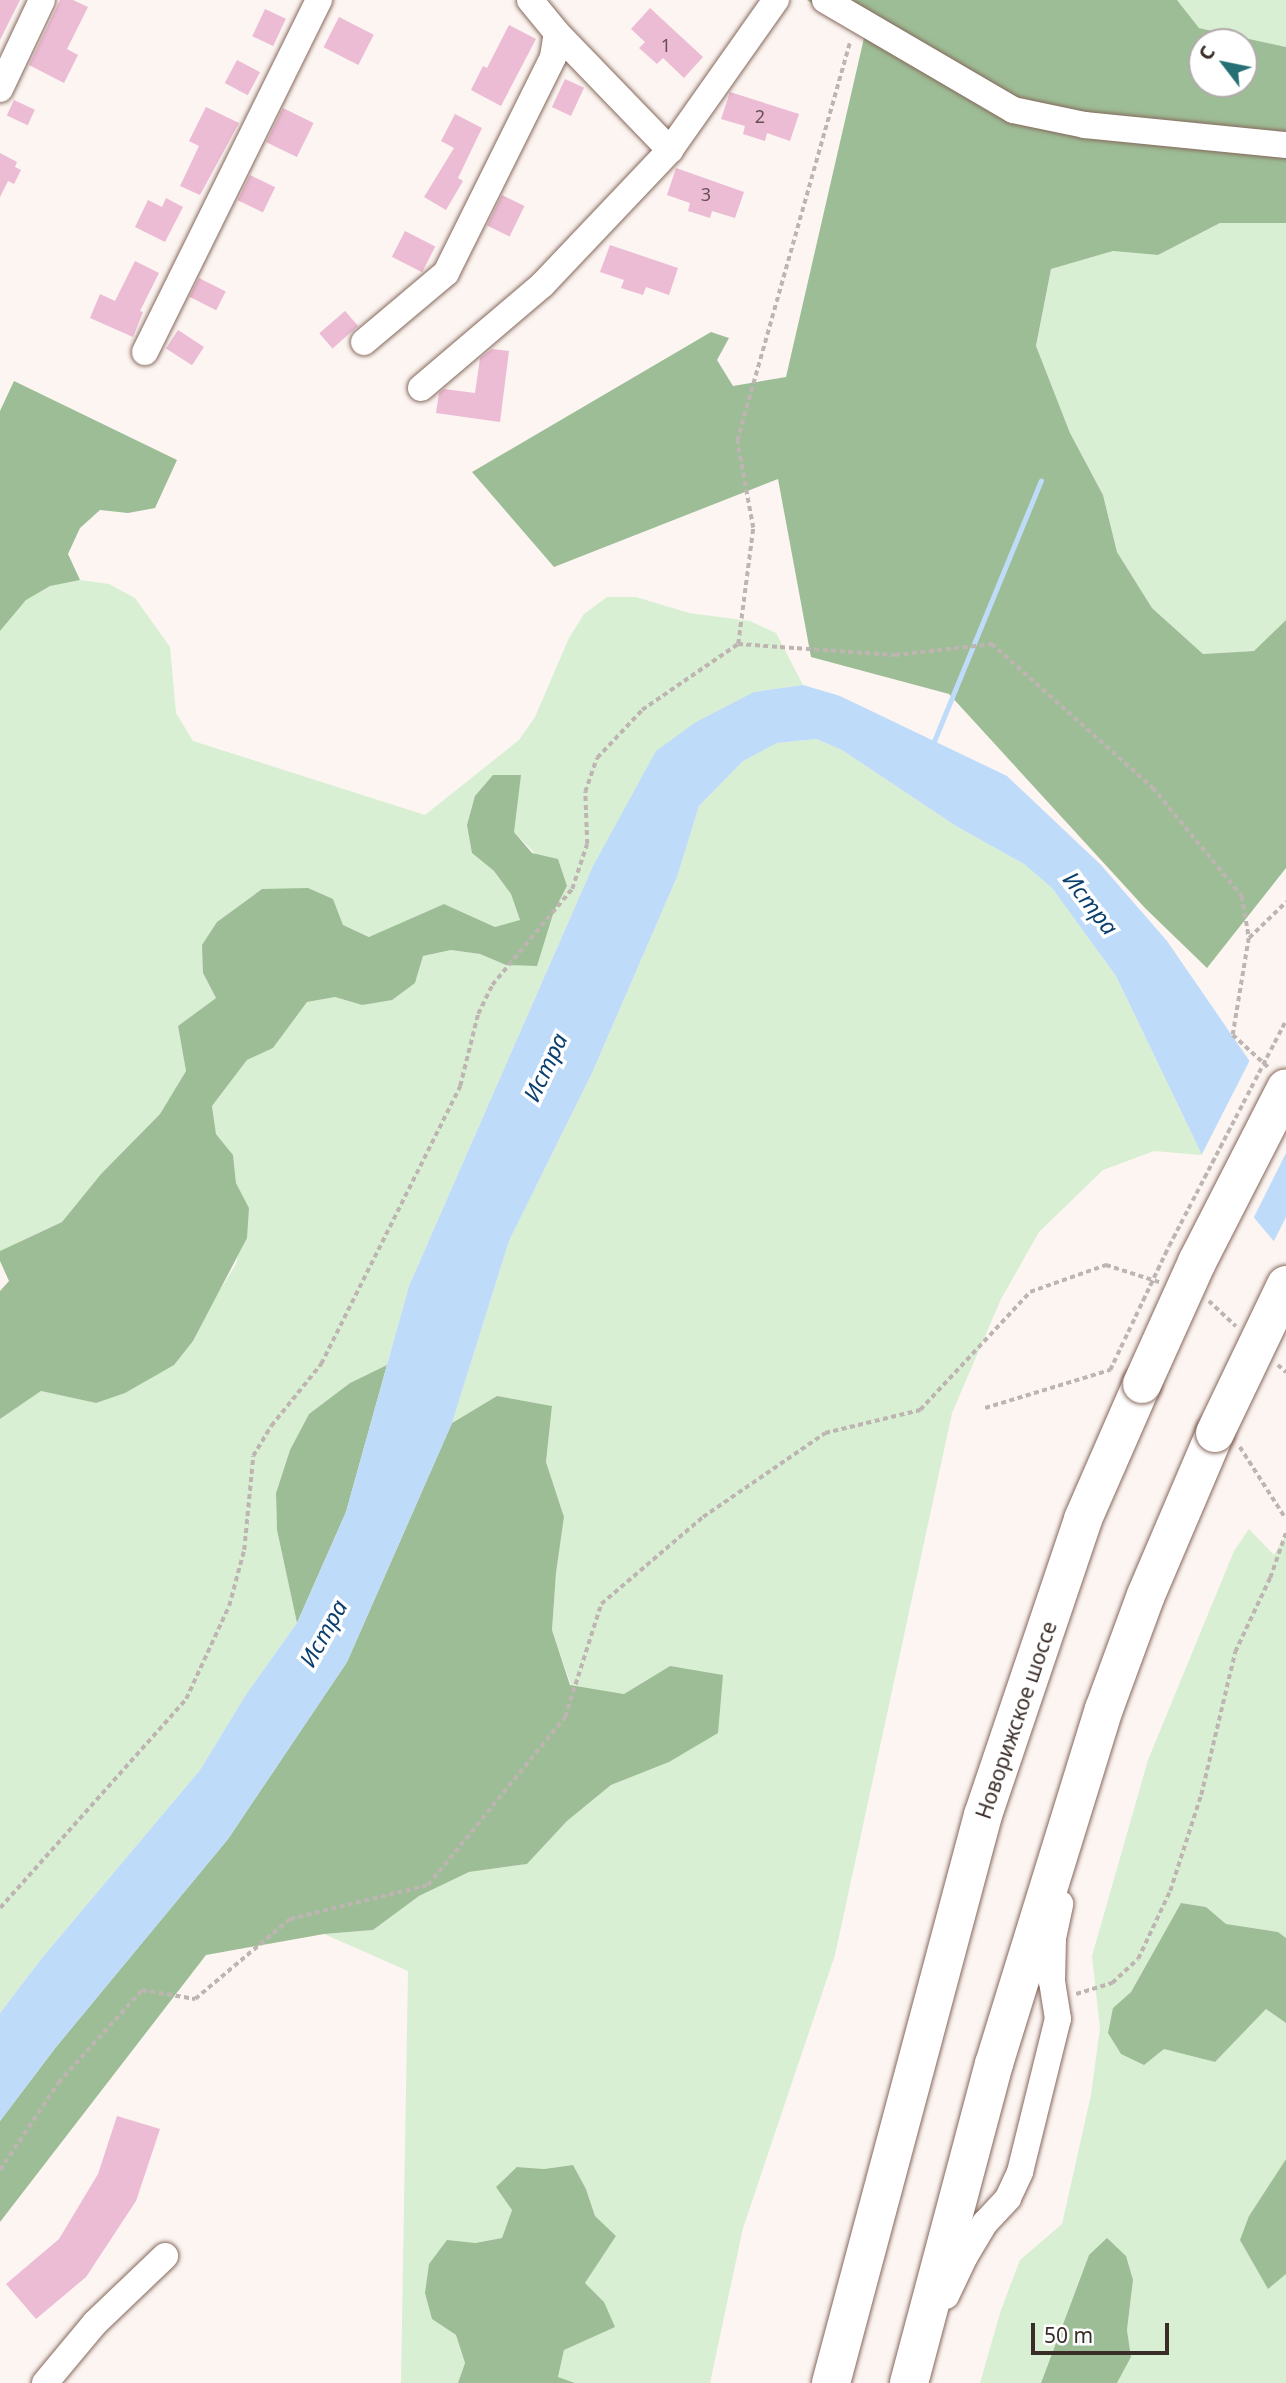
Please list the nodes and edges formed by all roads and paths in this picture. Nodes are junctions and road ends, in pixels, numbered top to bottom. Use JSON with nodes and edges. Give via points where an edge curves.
{"nodes":[{"id":1,"x":43,"y":0,"type":"edge"},
{"id":2,"x":319,"y":0,"type":"edge"},
{"id":3,"x":530,"y":0,"type":"edge"},
{"id":4,"x":776,"y":0,"type":"edge"},
{"id":5,"x":825,"y":0,"type":"edge"},
{"id":6,"x":856,"y":19,"type":"junction"},
{"id":7,"x":557,"y":33,"type":"junction"},
{"id":8,"x":0,"y":89,"type":"edge"},
{"id":9,"x":1286,"y":145,"type":"edge"},
{"id":10,"x":670,"y":150,"type":"junction"},
{"id":11,"x":363,"y":342,"type":"dead end"},
{"id":12,"x":145,"y":352,"type":"dead end"},
{"id":13,"x":421,"y":388,"type":"dead end"},
{"id":14,"x":738,"y":644,"type":"junction"},
{"id":15,"x":1286,"y":902,"type":"edge"},
{"id":16,"x":1249,"y":938,"type":"junction"},
{"id":17,"x":1286,"y":1020,"type":"edge"},
{"id":18,"x":1282,"y":1082,"type":"edge"},
{"id":19,"x":1167,"y":1284,"type":"dead end"},
{"id":20,"x":1286,"y":1284,"type":"edge"},
{"id":21,"x":1203,"y":1296,"type":"dead end"},
{"id":22,"x":1240,"y":1330,"type":"dead end"},
{"id":23,"x":1277,"y":1364,"type":"dead end"},
{"id":24,"x":1286,"y":1372,"type":"edge"},
{"id":25,"x":1126,"y":1377,"type":"junction"},
{"id":26,"x":985,"y":1408,"type":"dead end"},
{"id":27,"x":1227,"y":1439,"type":"junction"},
{"id":28,"x":1286,"y":1519,"type":"edge"},
{"id":29,"x":1286,"y":1532,"type":"edge"},
{"id":30,"x":1104,"y":1709,"type":"junction"},
{"id":31,"x":0,"y":1908,"type":"edge"},
{"id":32,"x":1055,"y":2000,"type":"junction"},
{"id":33,"x":0,"y":2170,"type":"edge"},
{"id":34,"x":165,"y":2256,"type":"dead end"},
{"id":35,"x":46,"y":2383,"type":"edge"},
{"id":36,"x":831,"y":2383,"type":"edge"},
{"id":37,"x":911,"y":2383,"type":"edge"}],
"edges":[{"from":1,"to":8,"type":"street"},
{"from":2,"to":12,"type":"street"},
{"from":3,"to":7,"type":"street"},
{"from":4,"to":10,"type":"street"},
{"from":5,"to":6,"type":"street"},
{"from":6,"to":9,"type":"street","via":[[1013,110],[1085,125]]},
{"from":6,"to":14,"type":"path","via":[[737,441],[753,528]]},
{"from":7,"to":10,"type":"street"},
{"from":7,"to":11,"type":"street","via":[[554,57],[446,274]]},
{"from":10,"to":13,"type":"street","via":[[543,284]]},
{"from":14,"to":16,"type":"path","via":[[895,655],[992,645],[1153,788],[1242,896]]},
{"from":14,"to":31,"type":"path","via":[[642,710],[597,758],[585,792],[587,844],[572,889],[492,985],[478,1014],[460,1086],[321,1364],[253,1456],[244,1550],[229,1606],[186,1699]]},
{"from":15,"to":16,"type":"path"},
{"from":16,"to":18,"type":"path","via":[[1233,1035]]},
{"from":17,"to":25,"type":"path","bridge":true,"via":[[1175,1234]]},
{"from":18,"to":25,"type":"highway","name":"Новорижское шоссе","bridge":true,"via":[[1197,1262]]},
{"from":19,"to":33,"type":"path","via":[[1105,1265],[1030,1292],[920,1410],[825,1433],[703,1517],[601,1604],[565,1717],[428,1885],[290,1919],[195,1999],[142,1990],[58,2084]]},
{"from":20,"to":27,"type":"highway","bridge":true},
{"from":21,"to":22,"type":"path"},
{"from":23,"to":24,"type":"path"},
{"from":25,"to":26,"type":"path"},
{"from":25,"to":36,"type":"highway","name":"Новорижское шоссе","via":[[983,1815]]},
{"from":27,"to":28,"type":"path"},
{"from":27,"to":30,"type":"highway","via":[[1146,1595]]},
{"from":29,"to":32,"type":"path","via":[[1235,1652],[1201,1795],[1170,1891],[1138,1959],[1112,1983]]},
{"from":30,"to":32,"type":"street","via":[[1053,1938]]},
{"from":30,"to":37,"type":"highway","via":[[994,2064]]},
{"from":32,"to":37,"type":"street","via":[[1054,2044],[1020,2172],[1008,2198],[985,2223],[965,2256]]},
{"from":34,"to":35,"type":"street","via":[[94,2323]]}]}
